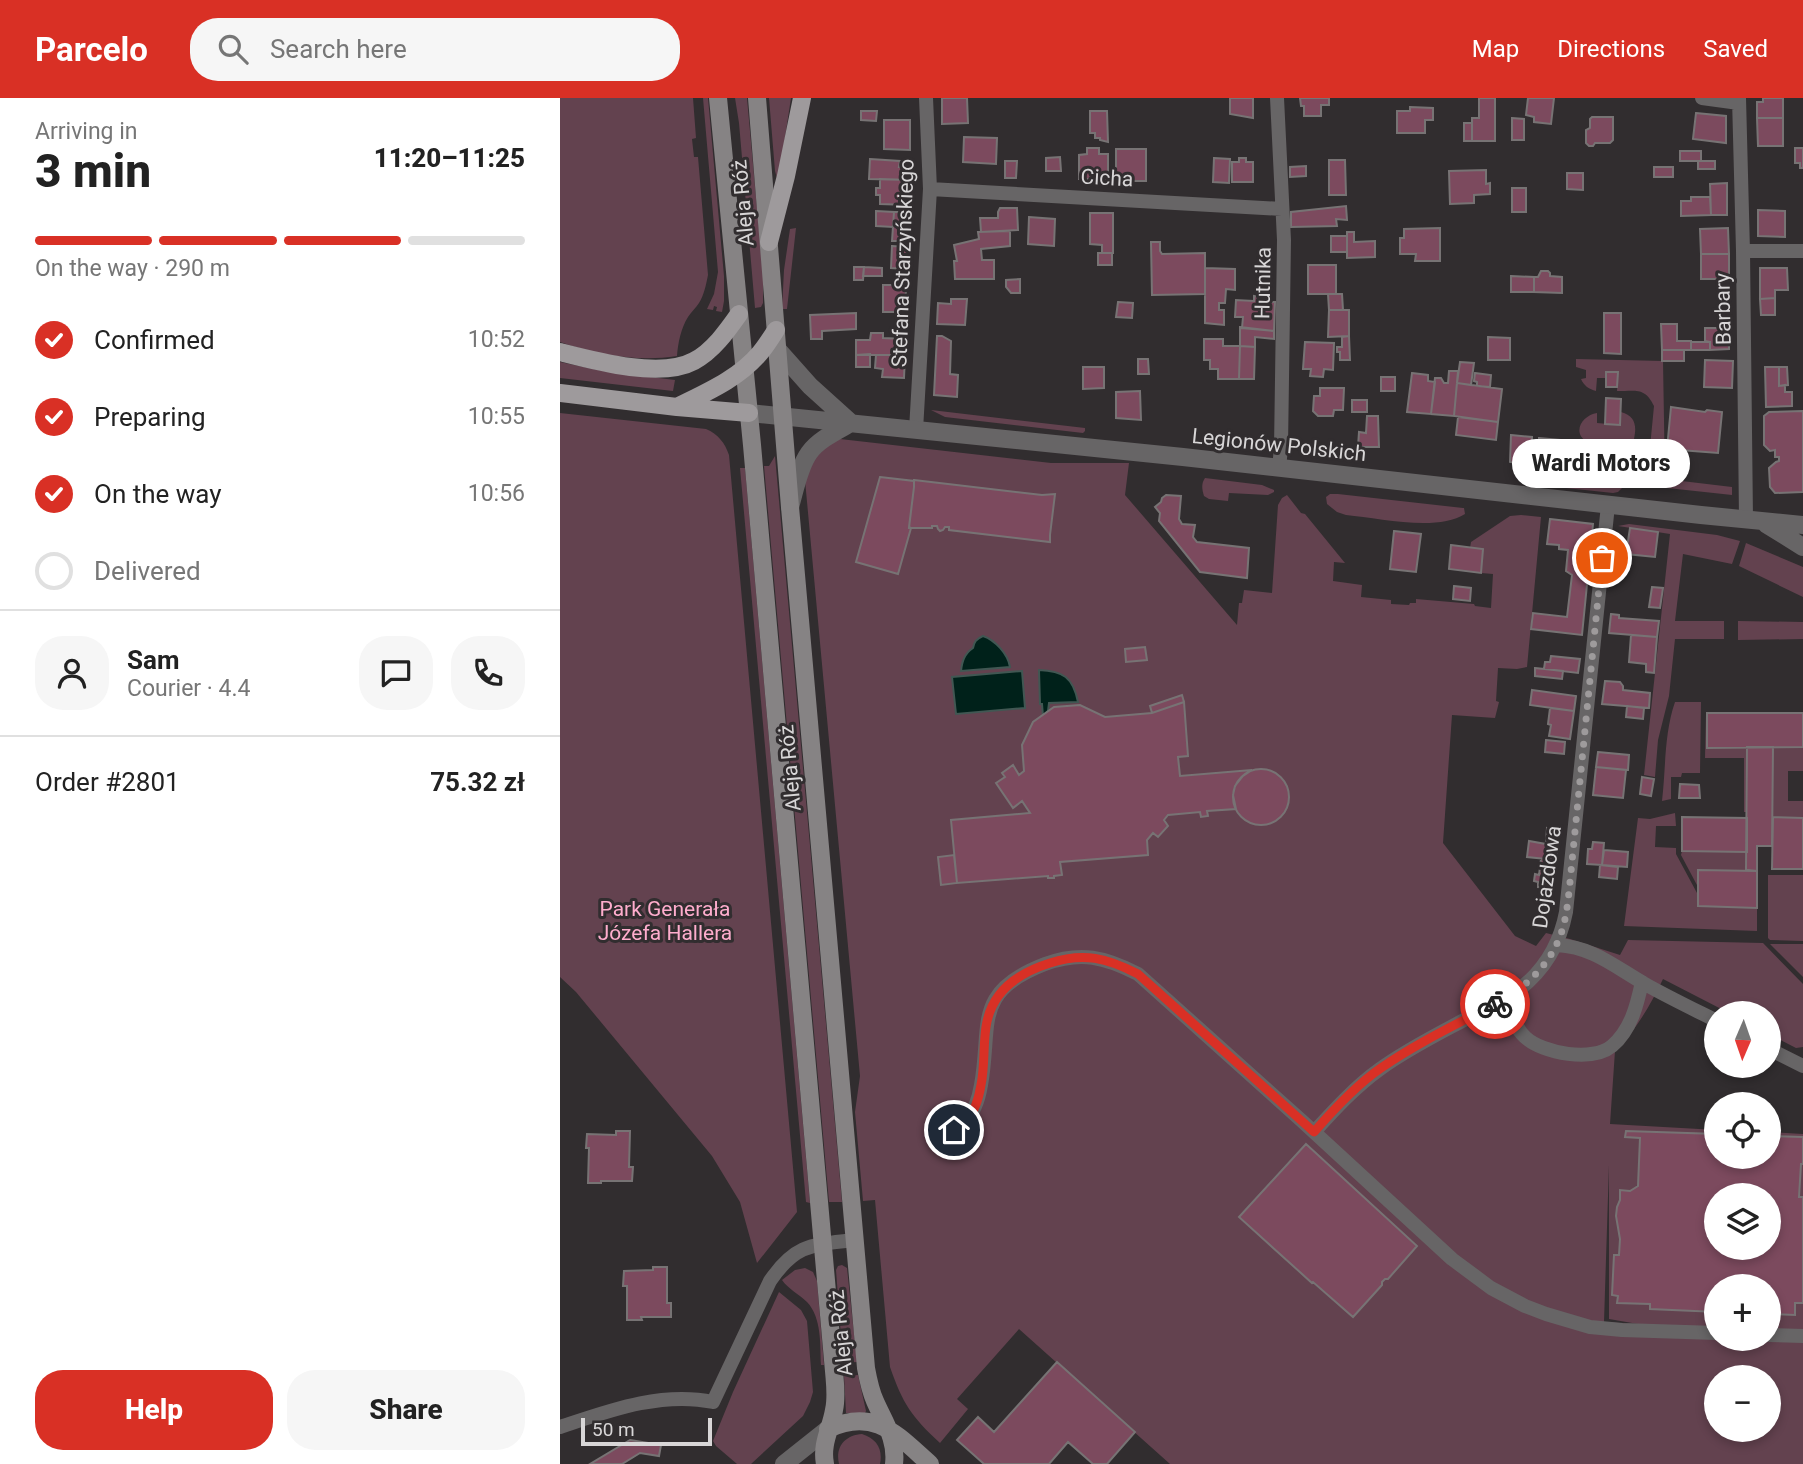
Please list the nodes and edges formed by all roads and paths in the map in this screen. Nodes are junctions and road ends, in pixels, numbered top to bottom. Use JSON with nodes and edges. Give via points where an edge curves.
{"nodes":[{"id":1,"x":718,"y":98,"type":"edge"},
{"id":2,"x":757,"y":98,"type":"edge"},
{"id":3,"x":802,"y":98,"type":"edge"},
{"id":4,"x":926,"y":98,"type":"edge"},
{"id":5,"x":1277,"y":98,"type":"edge"},
{"id":6,"x":1702,"y":98,"type":"edge"},
{"id":7,"x":1739,"y":100,"type":"edge"},
{"id":8,"x":930,"y":189,"type":"junction"},
{"id":9,"x":1282,"y":209,"type":"junction"},
{"id":10,"x":769,"y":242,"type":"junction"},
{"id":11,"x":1743,"y":251,"type":"junction"},
{"id":12,"x":1803,"y":251,"type":"edge"},
{"id":13,"x":739,"y":314,"type":"junction"},
{"id":14,"x":776,"y":330,"type":"junction"},
{"id":15,"x":778,"y":350,"type":"junction"},
{"id":16,"x":560,"y":352,"type":"edge"},
{"id":17,"x":744,"y":367,"type":"junction"},
{"id":18,"x":560,"y":393,"type":"edge"},
{"id":19,"x":677,"y":407,"type":"junction"},
{"id":20,"x":749,"y":413,"type":"junction"},
{"id":21,"x":783,"y":415,"type":"junction"},
{"id":22,"x":851,"y":423,"type":"junction"},
{"id":23,"x":916,"y":430,"type":"junction"},
{"id":24,"x":1279,"y":468,"type":"junction"},
{"id":25,"x":1608,"y":505,"type":"junction"},
{"id":26,"x":789,"y":506,"type":"junction"},
{"id":27,"x":1753,"y":520,"type":"junction"},
{"id":28,"x":1803,"y":525,"type":"edge"},
{"id":29,"x":1803,"y":547,"type":"edge"},
{"id":30,"x":1557,"y":945,"type":"junction"},
{"id":31,"x":1642,"y":982,"type":"junction"},
{"id":32,"x":1502,"y":1001,"type":"junction"},
{"id":33,"x":1704,"y":1014,"type":"edge"},
{"id":34,"x":1782,"y":1056,"type":"edge"},
{"id":35,"x":1803,"y":1066,"type":"edge"},
{"id":36,"x":954,"y":1130,"type":"dead end"},
{"id":37,"x":1314,"y":1132,"type":"junction"},
{"id":38,"x":855,"y":1240,"type":"junction"},
{"id":39,"x":823,"y":1244,"type":"junction"},
{"id":40,"x":1704,"y":1333,"type":"edge"},
{"id":41,"x":1781,"y":1335,"type":"edge"},
{"id":42,"x":1803,"y":1336,"type":"edge"},
{"id":43,"x":560,"y":1427,"type":"edge"},
{"id":44,"x":828,"y":1429,"type":"junction"},
{"id":45,"x":890,"y":1430,"type":"junction"},
{"id":46,"x":784,"y":1464,"type":"edge"},
{"id":47,"x":825,"y":1464,"type":"edge"},
{"id":48,"x":894,"y":1464,"type":"edge"},
{"id":49,"x":930,"y":1464,"type":"edge"}],
"edges":[{"from":1,"to":13,"type":"main road","name":"Aleja Róż"},
{"from":2,"to":10,"type":"main road","name":"Aleja Róż"},
{"from":3,"to":10,"type":"main road"},
{"from":4,"to":8,"type":"street","name":"Stefana Starzyńskiego"},
{"from":5,"to":9,"type":"street","name":"Hutnika"},
{"from":6,"to":7,"type":"street"},
{"from":7,"to":11,"type":"street","name":"Barbary"},
{"from":8,"to":9,"type":"street","name":"Cicha"},
{"from":8,"to":23,"type":"street","name":"Stefana Starzyńskiego"},
{"from":9,"to":24,"type":"street","name":"Hutnika"},
{"from":10,"to":14,"type":"main road","name":"Aleja Róż"},
{"from":11,"to":12,"type":"street"},
{"from":11,"to":27,"type":"street","name":"Barbary"},
{"from":13,"to":16,"type":"main road","via":[[705,355],[681,367],[628,366]]},
{"from":13,"to":17,"type":"main road","name":"Aleja Róż"},
{"from":14,"to":15,"type":"main road","name":"Aleja Róż"},
{"from":14,"to":17,"type":"main road"},
{"from":15,"to":21,"type":"main road","name":"Aleja Róż"},
{"from":15,"to":22,"type":"street"},
{"from":17,"to":19,"type":"main road","via":[[716,388]]},
{"from":17,"to":20,"type":"main road","name":"Aleja Róż"},
{"from":18,"to":19,"type":"main road"},
{"from":19,"to":20,"type":"main road"},
{"from":20,"to":21,"type":"street","name":"Legionów Polskich"},
{"from":20,"to":39,"type":"main road","name":"Aleja Róż"},
{"from":21,"to":22,"type":"street","name":"Legionów Polskich"},
{"from":21,"to":26,"type":"main road","name":"Aleja Róż"},
{"from":22,"to":23,"type":"street","name":"Legionów Polskich"},
{"from":22,"to":26,"type":"street","via":[[810,451]]},
{"from":23,"to":24,"type":"street","name":"Legionów Polskich"},
{"from":24,"to":25,"type":"street","name":"Legionów Polskich"},
{"from":25,"to":27,"type":"street","name":"Legionów Polskich"},
{"from":25,"to":30,"type":"street","name":"Dojazdowa","via":[[1568,902]]},
{"from":26,"to":38,"type":"main road","name":"Aleja Róż"},
{"from":27,"to":28,"type":"street","name":"Legionów Polskich"},
{"from":27,"to":29,"type":"street"},
{"from":30,"to":31,"type":"street","via":[[1591,952]]},
{"from":30,"to":32,"type":"street","name":"Dojazdowa","via":[[1536,974]]},
{"from":31,"to":32,"type":"street","via":[[1627,1027],[1610,1048],[1595,1053],[1553,1051],[1533,1043]]},
{"from":31,"to":33,"type":"street"},
{"from":32,"to":37,"type":"street","name":"Dojazdowa","via":[[1379,1069]]},
{"from":34,"to":35,"type":"street"},
{"from":36,"to":37,"type":"street","via":[[967,1119],[980,1093],[986,1025],[996,997],[1033,969],[1061,960],[1100,958],[1138,974]]},
{"from":37,"to":40,"type":"street","via":[[1452,1259],[1514,1301],[1590,1327]]},
{"from":38,"to":39,"type":"street"},
{"from":38,"to":45,"type":"main road","name":"Aleja Róż","via":[[868,1377]]},
{"from":39,"to":43,"type":"street","via":[[797,1252],[776,1272],[712,1402],[671,1398]]},
{"from":39,"to":44,"type":"main road","name":"Aleja Róż","via":[[835,1371]]},
{"from":41,"to":42,"type":"street"},
{"from":44,"to":45,"type":"main road","via":[[856,1420]]},
{"from":44,"to":46,"type":"street"},
{"from":44,"to":47,"type":"main road","name":"Aleja Róż"},
{"from":45,"to":48,"type":"main road"},
{"from":45,"to":49,"type":"main road"}]}
